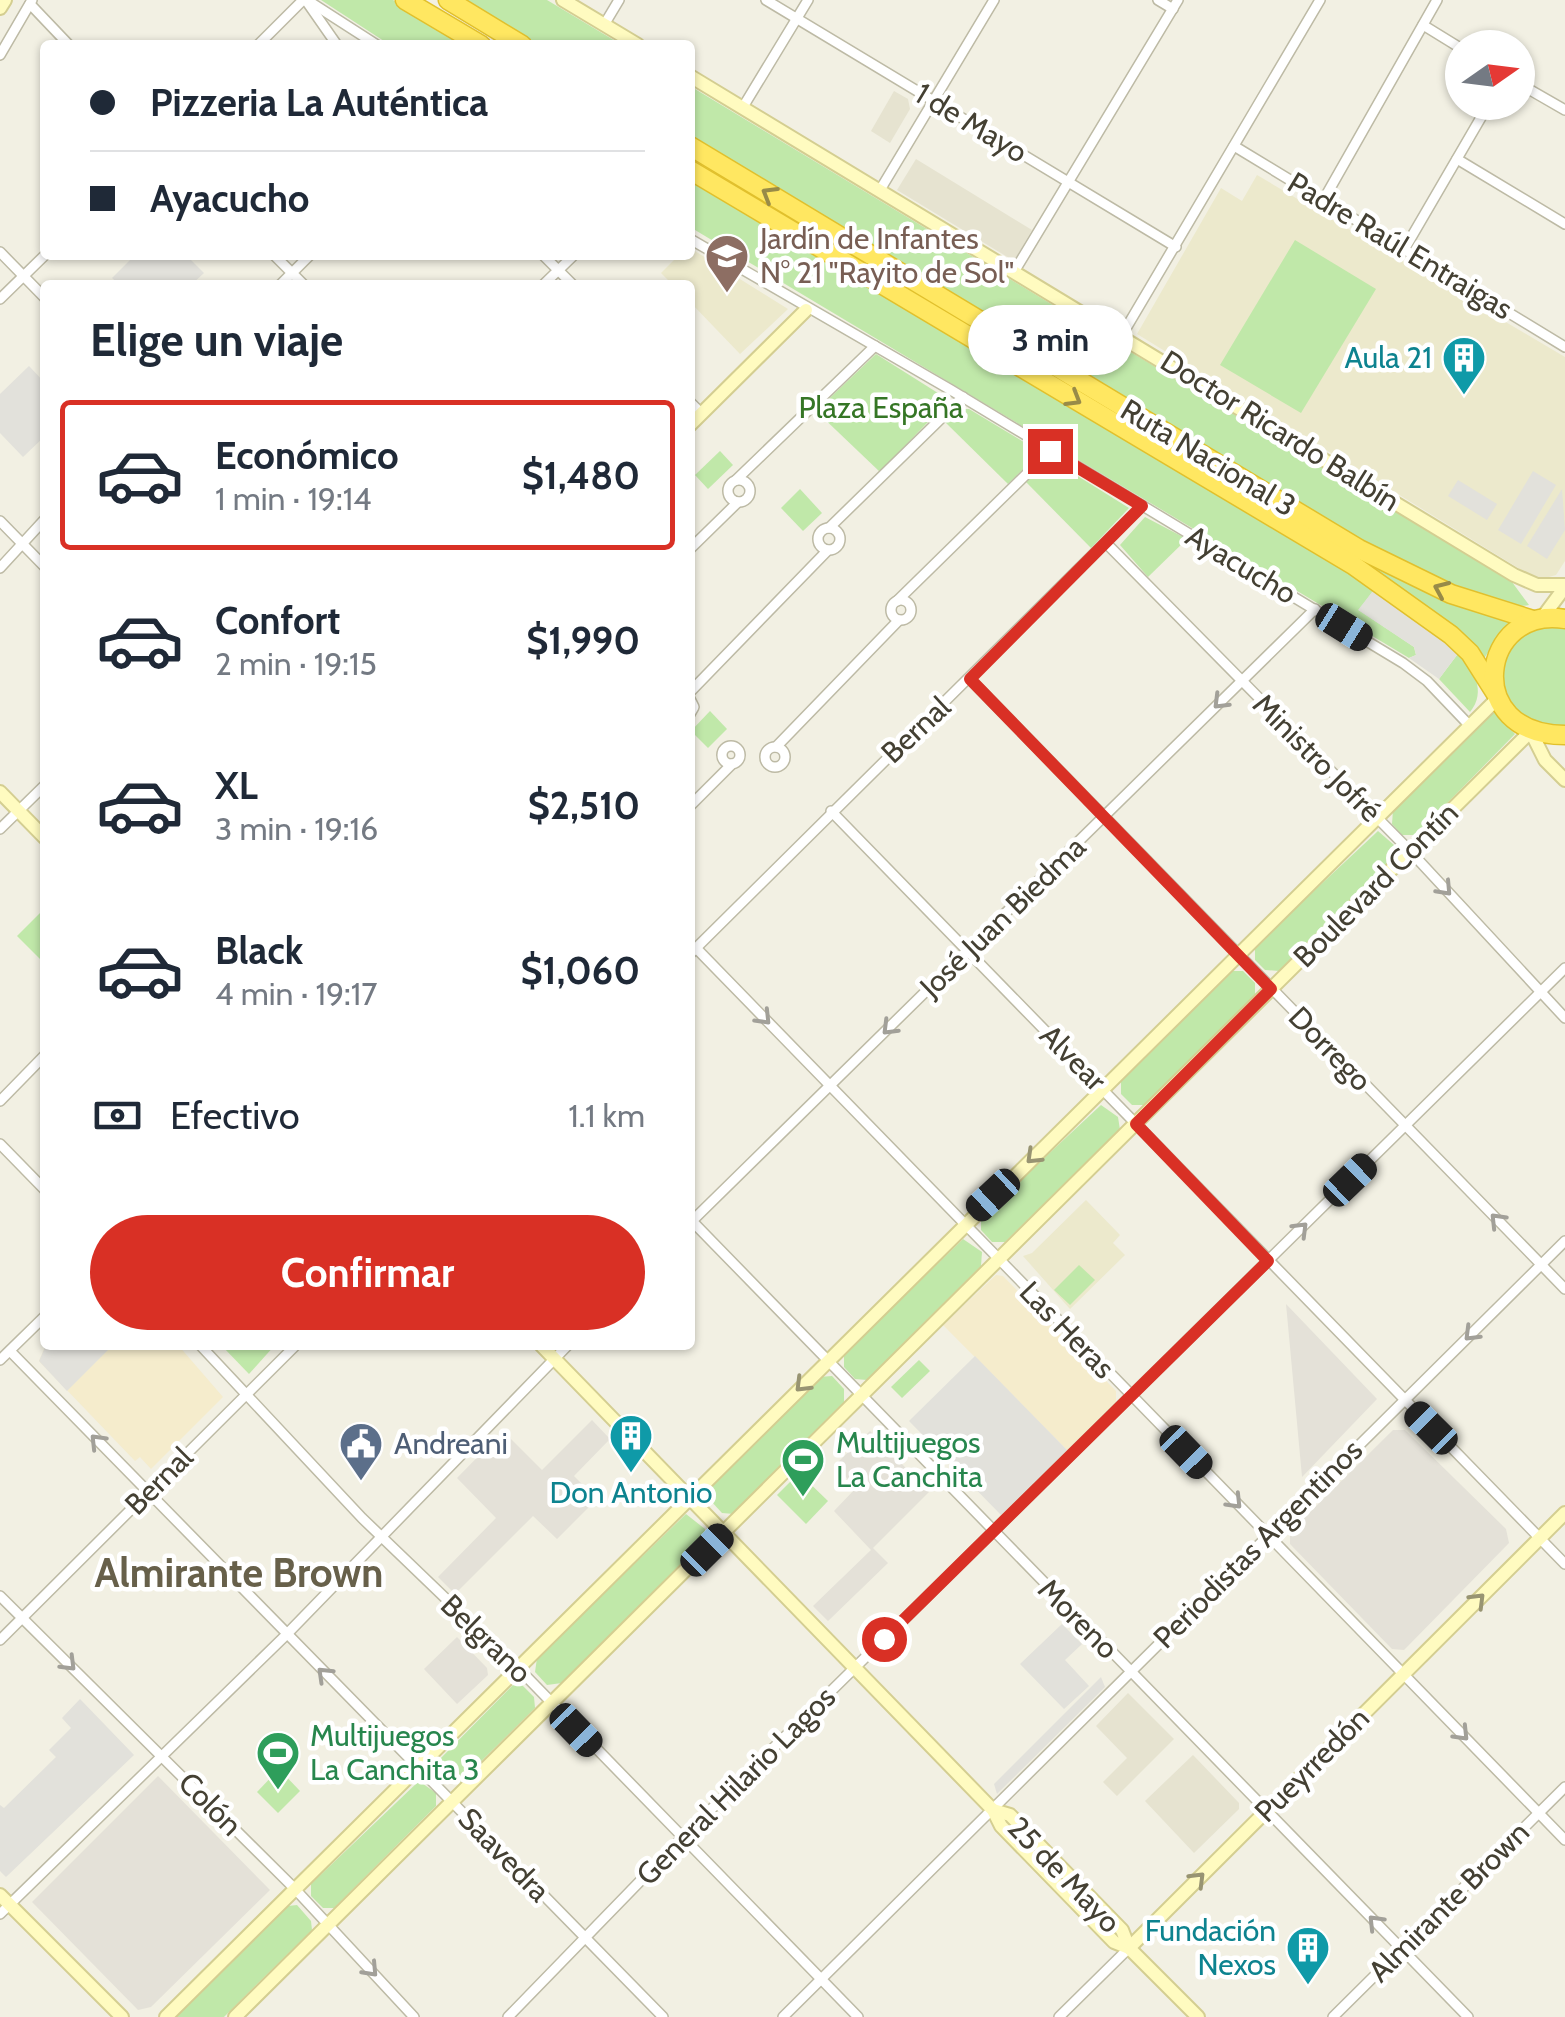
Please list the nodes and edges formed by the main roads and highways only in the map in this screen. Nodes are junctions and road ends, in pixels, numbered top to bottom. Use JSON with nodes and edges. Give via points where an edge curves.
{"nodes":[{"id":1,"x":5,"y":0,"type":"edge"},
{"id":2,"x":406,"y":0,"type":"edge"},
{"id":3,"x":448,"y":0,"type":"edge"},
{"id":4,"x":563,"y":0,"type":"edge"},
{"id":5,"x":0,"y":8,"type":"edge"},
{"id":6,"x":473,"y":40,"type":"edge"},
{"id":7,"x":514,"y":40,"type":"edge"},
{"id":8,"x":630,"y":40,"type":"edge"},
{"id":9,"x":695,"y":79,"type":"edge"},
{"id":10,"x":695,"y":149,"type":"edge"},
{"id":11,"x":695,"y":173,"type":"edge"},
{"id":12,"x":806,"y":310,"type":"road end"},
{"id":13,"x":695,"y":420,"type":"edge"},
{"id":14,"x":1565,"y":586,"type":"edge"},
{"id":15,"x":1538,"y":619,"type":"junction"},
{"id":16,"x":1565,"y":619,"type":"edge"},
{"id":17,"x":1496,"y":696,"type":"junction"},
{"id":18,"x":1530,"y":732,"type":"junction"},
{"id":19,"x":1564,"y":735,"type":"edge"},
{"id":20,"x":1565,"y":780,"type":"edge"},
{"id":21,"x":0,"y":792,"type":"edge"},
{"id":22,"x":40,"y":833,"type":"edge"},
{"id":23,"x":546,"y":1350,"type":"edge"},
{"id":24,"x":689,"y":1497,"type":"junction"},
{"id":25,"x":1565,"y":1513,"type":"edge"},
{"id":26,"x":724,"y":1532,"type":"junction"},
{"id":27,"x":3,"y":1904,"type":"edge"},
{"id":28,"x":1130,"y":1948,"type":"junction"},
{"id":29,"x":122,"y":2017,"type":"edge"},
{"id":30,"x":166,"y":2017,"type":"edge"},
{"id":31,"x":235,"y":2017,"type":"edge"},
{"id":32,"x":1198,"y":2017,"type":"edge"}],
"edges":[{"from":1,"to":5,"type":"main road"},
{"from":2,"to":6,"type":"highway"},
{"from":3,"to":7,"type":"highway"},
{"from":4,"to":8,"type":"main road"},
{"from":9,"to":14,"type":"main road","name":"Doctor Ricardo Balbín","via":[[1514,575]]},
{"from":15,"to":10,"type":"highway","name":"Ruta Nacional 3","one_way":true,"via":[[1451,594],[1359,549]]},
{"from":11,"to":17,"type":"highway","name":"Ruta Nacional 3","one_way":true,"via":[[1353,564],[1451,635]]},
{"from":12,"to":13,"type":"main road"},
{"from":14,"to":15,"type":"main road"},
{"from":15,"to":16,"type":"highway","name":"Ruta Nacional 3"},
{"from":15,"to":17,"type":"highway","via":[[1501,647],[1494,663]]},
{"from":17,"to":18,"type":"highway","name":"Ruta Nacional 3","via":[[1508,716]]},
{"from":17,"to":24,"type":"main road","name":"Boulevard Contín","one_way":true},
{"from":18,"to":19,"type":"highway"},
{"from":18,"to":20,"type":"main road"},
{"from":18,"to":26,"type":"main road","name":"Boulevard Contín"},
{"from":21,"to":22,"type":"main road"},
{"from":23,"to":24,"type":"main road","name":"25 de Mayo"},
{"from":24,"to":26,"type":"main road","name":"25 de Mayo"},
{"from":24,"to":30,"type":"main road","name":"Boulevard Contín"},
{"from":28,"to":25,"type":"main road","name":"Pueyrredón","one_way":true},
{"from":26,"to":28,"type":"main road","name":"25 de Mayo","via":[[1114,1942]]},
{"from":26,"to":31,"type":"main road","name":"Boulevard Contín"},
{"from":27,"to":29,"type":"main road"},
{"from":28,"to":32,"type":"main road","name":"25 de Mayo"}]}
